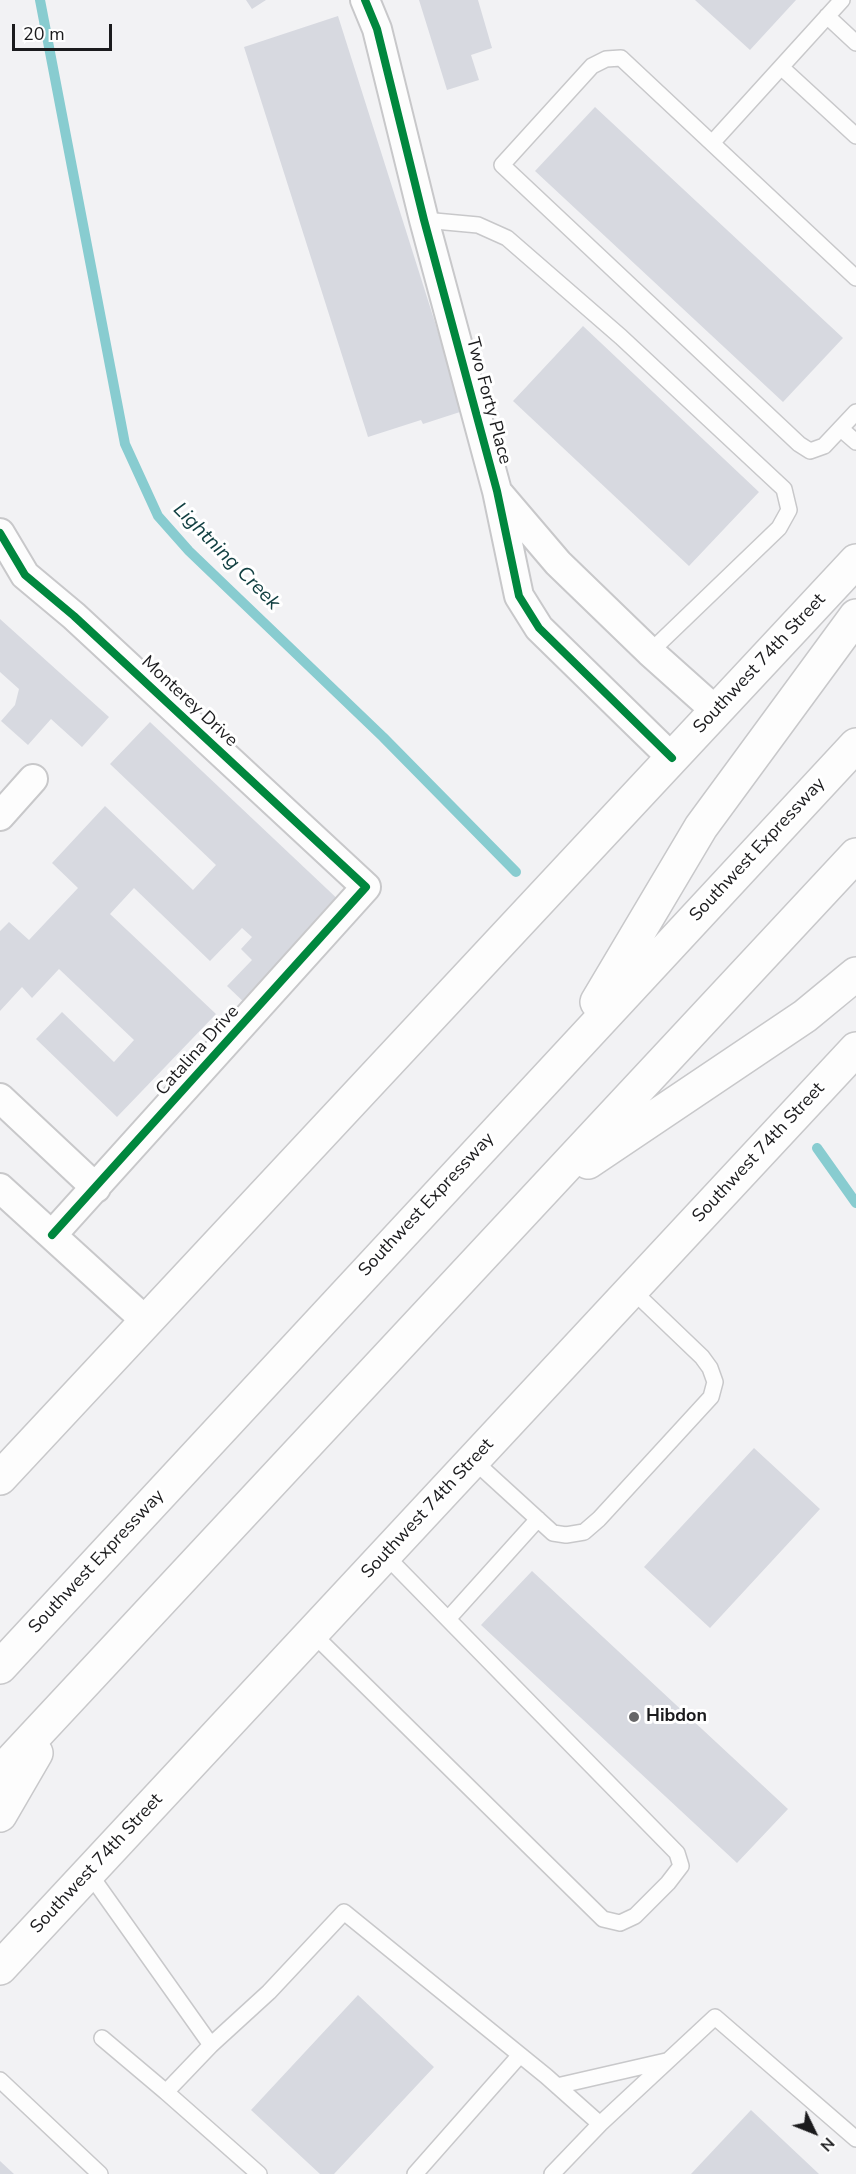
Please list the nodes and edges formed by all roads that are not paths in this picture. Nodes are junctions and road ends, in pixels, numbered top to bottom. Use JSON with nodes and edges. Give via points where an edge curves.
{"nodes":[{"id":1,"x":365,"y":0,"type":"edge"},
{"id":2,"x":842,"y":0,"type":"edge"},
{"id":3,"x":827,"y":16,"type":"junction"},
{"id":4,"x":856,"y":44,"type":"edge"},
{"id":5,"x":781,"y":67,"type":"junction"},
{"id":6,"x":856,"y":136,"type":"edge"},
{"id":7,"x":712,"y":143,"type":"junction"},
{"id":8,"x":424,"y":220,"type":"junction"},
{"id":9,"x":856,"y":278,"type":"edge"},
{"id":10,"x":856,"y":412,"type":"edge"},
{"id":11,"x":841,"y":429,"type":"junction"},
{"id":12,"x":856,"y":442,"type":"edge"},
{"id":13,"x":497,"y":491,"type":"junction"},
{"id":14,"x":0,"y":533,"type":"edge"},
{"id":15,"x":856,"y":561,"type":"edge"},
{"id":16,"x":856,"y":616,"type":"edge"},
{"id":17,"x":650,"y":652,"type":"junction"},
{"id":18,"x":716,"y":711,"type":"junction"},
{"id":19,"x":856,"y":745,"type":"edge"},
{"id":20,"x":672,"y":758,"type":"junction"},
{"id":21,"x":33,"y":780,"type":"dead end"},
{"id":22,"x":0,"y":816,"type":"edge"},
{"id":23,"x":856,"y":855,"type":"edge"},
{"id":24,"x":366,"y":887,"type":"joint"},
{"id":25,"x":856,"y":974,"type":"edge"},
{"id":26,"x":856,"y":1050,"type":"edge"},
{"id":27,"x":566,"y":1056,"type":"junction"},
{"id":28,"x":0,"y":1098,"type":"edge"},
{"id":29,"x":0,"y":1188,"type":"edge"},
{"id":30,"x":96,"y":1188,"type":"junction"},
{"id":31,"x":541,"y":1193,"type":"junction"},
{"id":32,"x":52,"y":1235,"type":"junction"},
{"id":33,"x":632,"y":1290,"type":"junction"},
{"id":34,"x":147,"y":1322,"type":"junction"},
{"id":35,"x":473,"y":1460,"type":"junction"},
{"id":36,"x":0,"y":1478,"type":"edge"},
{"id":37,"x":538,"y":1519,"type":"junction"},
{"id":38,"x":385,"y":1555,"type":"junction"},
{"id":39,"x":448,"y":1619,"type":"junction"},
{"id":40,"x":312,"y":1633,"type":"junction"},
{"id":41,"x":1,"y":1665,"type":"edge"},
{"id":42,"x":66,"y":1702,"type":"junction"},
{"id":43,"x":0,"y":1773,"type":"edge"},
{"id":44,"x":0,"y":1815,"type":"edge"},
{"id":45,"x":89,"y":1873,"type":"junction"},
{"id":46,"x":0,"y":1968,"type":"edge"},
{"id":47,"x":102,"y":2038,"type":"dead end"},
{"id":48,"x":211,"y":2045,"type":"junction"},
{"id":49,"x":520,"y":2055,"type":"junction"},
{"id":50,"x":669,"y":2061,"type":"junction"},
{"id":51,"x":0,"y":2080,"type":"edge"},
{"id":52,"x":557,"y":2086,"type":"junction"},
{"id":53,"x":166,"y":2091,"type":"junction"},
{"id":54,"x":600,"y":2124,"type":"junction"},
{"id":55,"x":856,"y":2139,"type":"edge"},
{"id":56,"x":100,"y":2174,"type":"edge"},
{"id":57,"x":259,"y":2174,"type":"edge"},
{"id":58,"x":415,"y":2174,"type":"edge"},
{"id":59,"x":552,"y":2174,"type":"edge"}],
"edges":[{"from":1,"to":8,"type":"street","name":"Two Forty Place","via":[[377,29]]},
{"from":2,"to":3,"type":"lane"},
{"from":3,"to":4,"type":"lane"},
{"from":3,"to":5,"type":"lane"},
{"from":5,"to":6,"type":"lane"},
{"from":5,"to":7,"type":"lane"},
{"from":7,"to":9,"type":"lane"},
{"from":7,"to":11,"type":"lane","via":[[621,58],[606,58],[592,66],[502,165],[799,444],[810,451],[824,446]]},
{"from":8,"to":13,"type":"street","name":"Two Forty Place"},
{"from":8,"to":17,"type":"lane","via":[[478,225],[507,238],[621,337],[784,489],[789,510],[778,528]]},
{"from":10,"to":11,"type":"lane"},
{"from":11,"to":12,"type":"lane"},
{"from":13,"to":17,"type":"street","name":"Two Forty Place","via":[[558,563]]},
{"from":13,"to":20,"type":"street","name":"Two Forty Place","via":[[519,596],[539,628]]},
{"from":14,"to":24,"type":"street","name":"Monterey Drive","via":[[25,575]]},
{"from":15,"to":18,"type":"main road","name":"Southwest 74th Street"},
{"from":16,"to":27,"type":"main road","via":[[701,827]]},
{"from":17,"to":18,"type":"street","name":"Two Forty Place"},
{"from":18,"to":20,"type":"main road","name":"Southwest 74th Street"},
{"from":19,"to":27,"type":"main road","name":"Southwest Expressway"},
{"from":20,"to":34,"type":"main road","name":"Southwest 74th Street"},
{"from":21,"to":22,"type":"street"},
{"from":23,"to":31,"type":"main road"},
{"from":24,"to":30,"type":"street","name":"Catalina Drive"},
{"from":25,"to":31,"type":"main road","via":[[805,1016]]},
{"from":26,"to":33,"type":"main road","name":"Southwest 74th Street"},
{"from":27,"to":41,"type":"main road","name":"Southwest Expressway"},
{"from":28,"to":30,"type":"street"},
{"from":29,"to":32,"type":"street"},
{"from":30,"to":32,"type":"street","name":"Catalina Drive"},
{"from":31,"to":42,"type":"main road"},
{"from":32,"to":34,"type":"street"},
{"from":33,"to":35,"type":"main road","name":"Southwest 74th Street"},
{"from":33,"to":37,"type":"lane","via":[[702,1357],[715,1382],[711,1397],[584,1532],[553,1533]]},
{"from":34,"to":36,"type":"main road","name":"Southwest 74th Street"},
{"from":35,"to":37,"type":"lane"},
{"from":35,"to":38,"type":"main road","name":"Southwest 74th Street"},
{"from":37,"to":39,"type":"lane"},
{"from":38,"to":39,"type":"lane"},
{"from":38,"to":40,"type":"main road","name":"Southwest 74th Street"},
{"from":39,"to":40,"type":"lane","via":[[677,1853],[681,1866],[635,1916],[620,1923],[603,1919]]},
{"from":40,"to":45,"type":"main road","name":"Southwest 74th Street"},
{"from":42,"to":43,"type":"main road"},
{"from":42,"to":44,"type":"main road"},
{"from":45,"to":46,"type":"main road","name":"Southwest 74th Street"},
{"from":45,"to":48,"type":"lane"},
{"from":47,"to":53,"type":"lane"},
{"from":48,"to":49,"type":"lane","via":[[269,1992],[344,1912]]},
{"from":48,"to":53,"type":"lane"},
{"from":49,"to":52,"type":"lane"},
{"from":49,"to":58,"type":"lane"},
{"from":50,"to":52,"type":"lane"},
{"from":50,"to":54,"type":"lane"},
{"from":50,"to":55,"type":"lane","via":[[715,2018]]},
{"from":51,"to":56,"type":"lane"},
{"from":52,"to":54,"type":"lane"},
{"from":53,"to":57,"type":"lane"},
{"from":54,"to":59,"type":"lane"}]}
